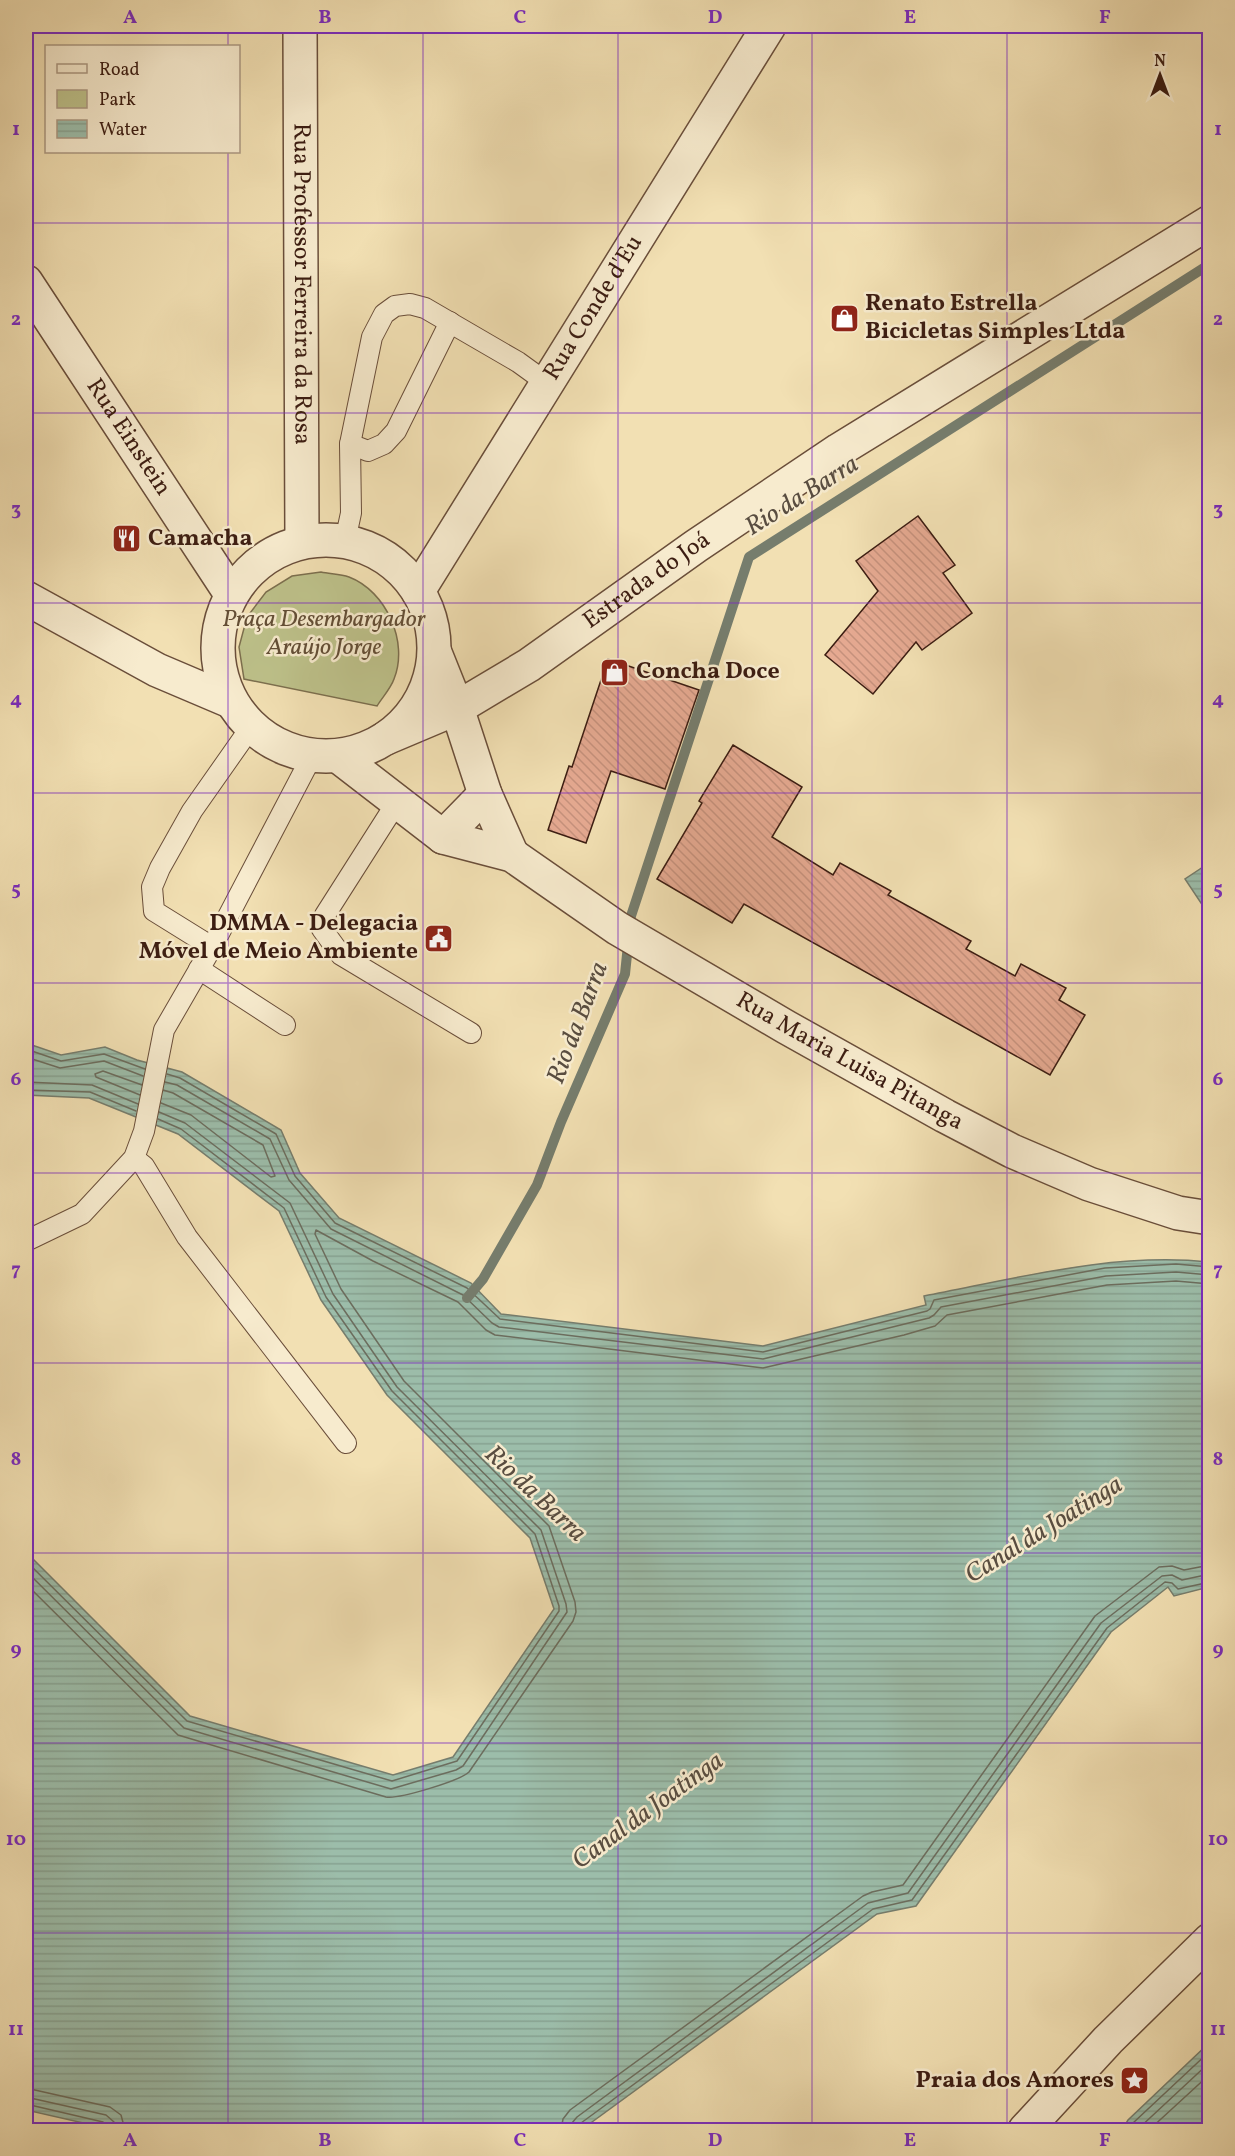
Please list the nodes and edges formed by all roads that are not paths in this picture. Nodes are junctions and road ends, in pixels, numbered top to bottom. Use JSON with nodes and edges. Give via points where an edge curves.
{"nodes":[{"id":1,"x":300,"y":26,"type":"edge"},
{"id":2,"x":769,"y":26,"type":"edge"},
{"id":3,"x":1209,"y":222,"type":"edge"},
{"id":4,"x":26,"y":282,"type":"edge"},
{"id":5,"x":450,"y":322,"type":"junction"},
{"id":6,"x":547,"y":383,"type":"junction"},
{"id":7,"x":350,"y":444,"type":"junction"},
{"id":8,"x":345,"y":541,"type":"junction"},
{"id":9,"x":302,"y":542,"type":"junction"},
{"id":10,"x":418,"y":591,"type":"junction"},
{"id":11,"x":231,"y":594,"type":"junction"},
{"id":12,"x":26,"y":598,"type":"edge"},
{"id":13,"x":435,"y":653,"type":"junction"},
{"id":14,"x":230,"y":701,"type":"junction"},
{"id":15,"x":457,"y":708,"type":"junction"},
{"id":16,"x":251,"y":727,"type":"junction"},
{"id":17,"x":386,"y":738,"type":"junction"},
{"id":18,"x":325,"y":756,"type":"junction"},
{"id":19,"x":485,"y":794,"type":"junction"},
{"id":20,"x":397,"y":802,"type":"junction"},
{"id":21,"x":442,"y":837,"type":"junction"},
{"id":22,"x":512,"y":855,"type":"junction"},
{"id":23,"x":212,"y":947,"type":"junction"},
{"id":24,"x":199,"y":969,"type":"junction"},
{"id":25,"x":285,"y":1025,"type":"dead end"},
{"id":26,"x":471,"y":1033,"type":"dead end"},
{"id":27,"x":134,"y":1158,"type":"junction"},
{"id":28,"x":1209,"y":1218,"type":"edge"},
{"id":29,"x":26,"y":1241,"type":"edge"},
{"id":30,"x":346,"y":1443,"type":"dead end"},
{"id":31,"x":1209,"y":1940,"type":"edge"},
{"id":32,"x":1025,"y":2130,"type":"edge"}],
"edges":[{"from":1,"to":9,"type":"street","name":"Rua Professor Ferreira da Rosa"},
{"from":2,"to":6,"type":"street","name":"Rua Conde d'Eu"},
{"from":3,"to":15,"type":"street","name":"Estrada do Joá","via":[[839,450],[529,665]]},
{"from":4,"to":11,"type":"street","name":"Rua Einstein"},
{"from":5,"to":6,"type":"lane"},
{"from":5,"to":7,"type":"lane","via":[[396,431],[384,444],[368,451]]},
{"from":5,"to":7,"type":"lane","via":[[410,304],[395,306],[384,314],[372,337]]},
{"from":6,"to":10,"type":"street","name":"Rua Conde d'Eu"},
{"from":7,"to":8,"type":"lane","via":[[351,513]]},
{"from":8,"to":9,"type":"street"},
{"from":8,"to":10,"type":"street","via":[[387,558]]},
{"from":9,"to":11,"type":"street","via":[[261,560]]},
{"from":10,"to":13,"type":"street","via":[[431,621]]},
{"from":11,"to":14,"type":"street","via":[[220,620],[217,647],[220,675]]},
{"from":12,"to":14,"type":"street","via":[[156,670]]},
{"from":13,"to":15,"type":"street"},
{"from":13,"to":17,"type":"street","via":[[421,702],[406,722]]},
{"from":14,"to":16,"type":"street"},
{"from":15,"to":17,"type":"street","name":"Estrada do Joá"},
{"from":15,"to":19,"type":"street"},
{"from":16,"to":18,"type":"street","via":[[290,751]]},
{"from":16,"to":23,"type":"lane","via":[[192,811],[152,887],[154,911]]},
{"from":17,"to":18,"type":"street","via":[[364,750]]},
{"from":18,"to":20,"type":"street","name":"Rua Maria Luisa Pitanga"},
{"from":18,"to":23,"type":"lane"},
{"from":19,"to":21,"type":"street"},
{"from":19,"to":22,"type":"street"},
{"from":20,"to":21,"type":"street","name":"Rua Maria Luisa Pitanga"},
{"from":20,"to":26,"type":"lane","via":[[325,915],[322,929],[341,955]]},
{"from":21,"to":22,"type":"street","name":"Rua Maria Luisa Pitanga"},
{"from":22,"to":28,"type":"street","name":"Rua Maria Luisa Pitanga","via":[[631,935],[786,1027],[1012,1151],[1089,1184],[1178,1213]]},
{"from":23,"to":24,"type":"lane"},
{"from":24,"to":25,"type":"lane"},
{"from":24,"to":27,"type":"lane","via":[[164,1030],[144,1131]]},
{"from":27,"to":29,"type":"lane","via":[[82,1214]]},
{"from":27,"to":30,"type":"lane","via":[[144,1166],[187,1237]]},
{"from":31,"to":32,"type":"street"}]}
